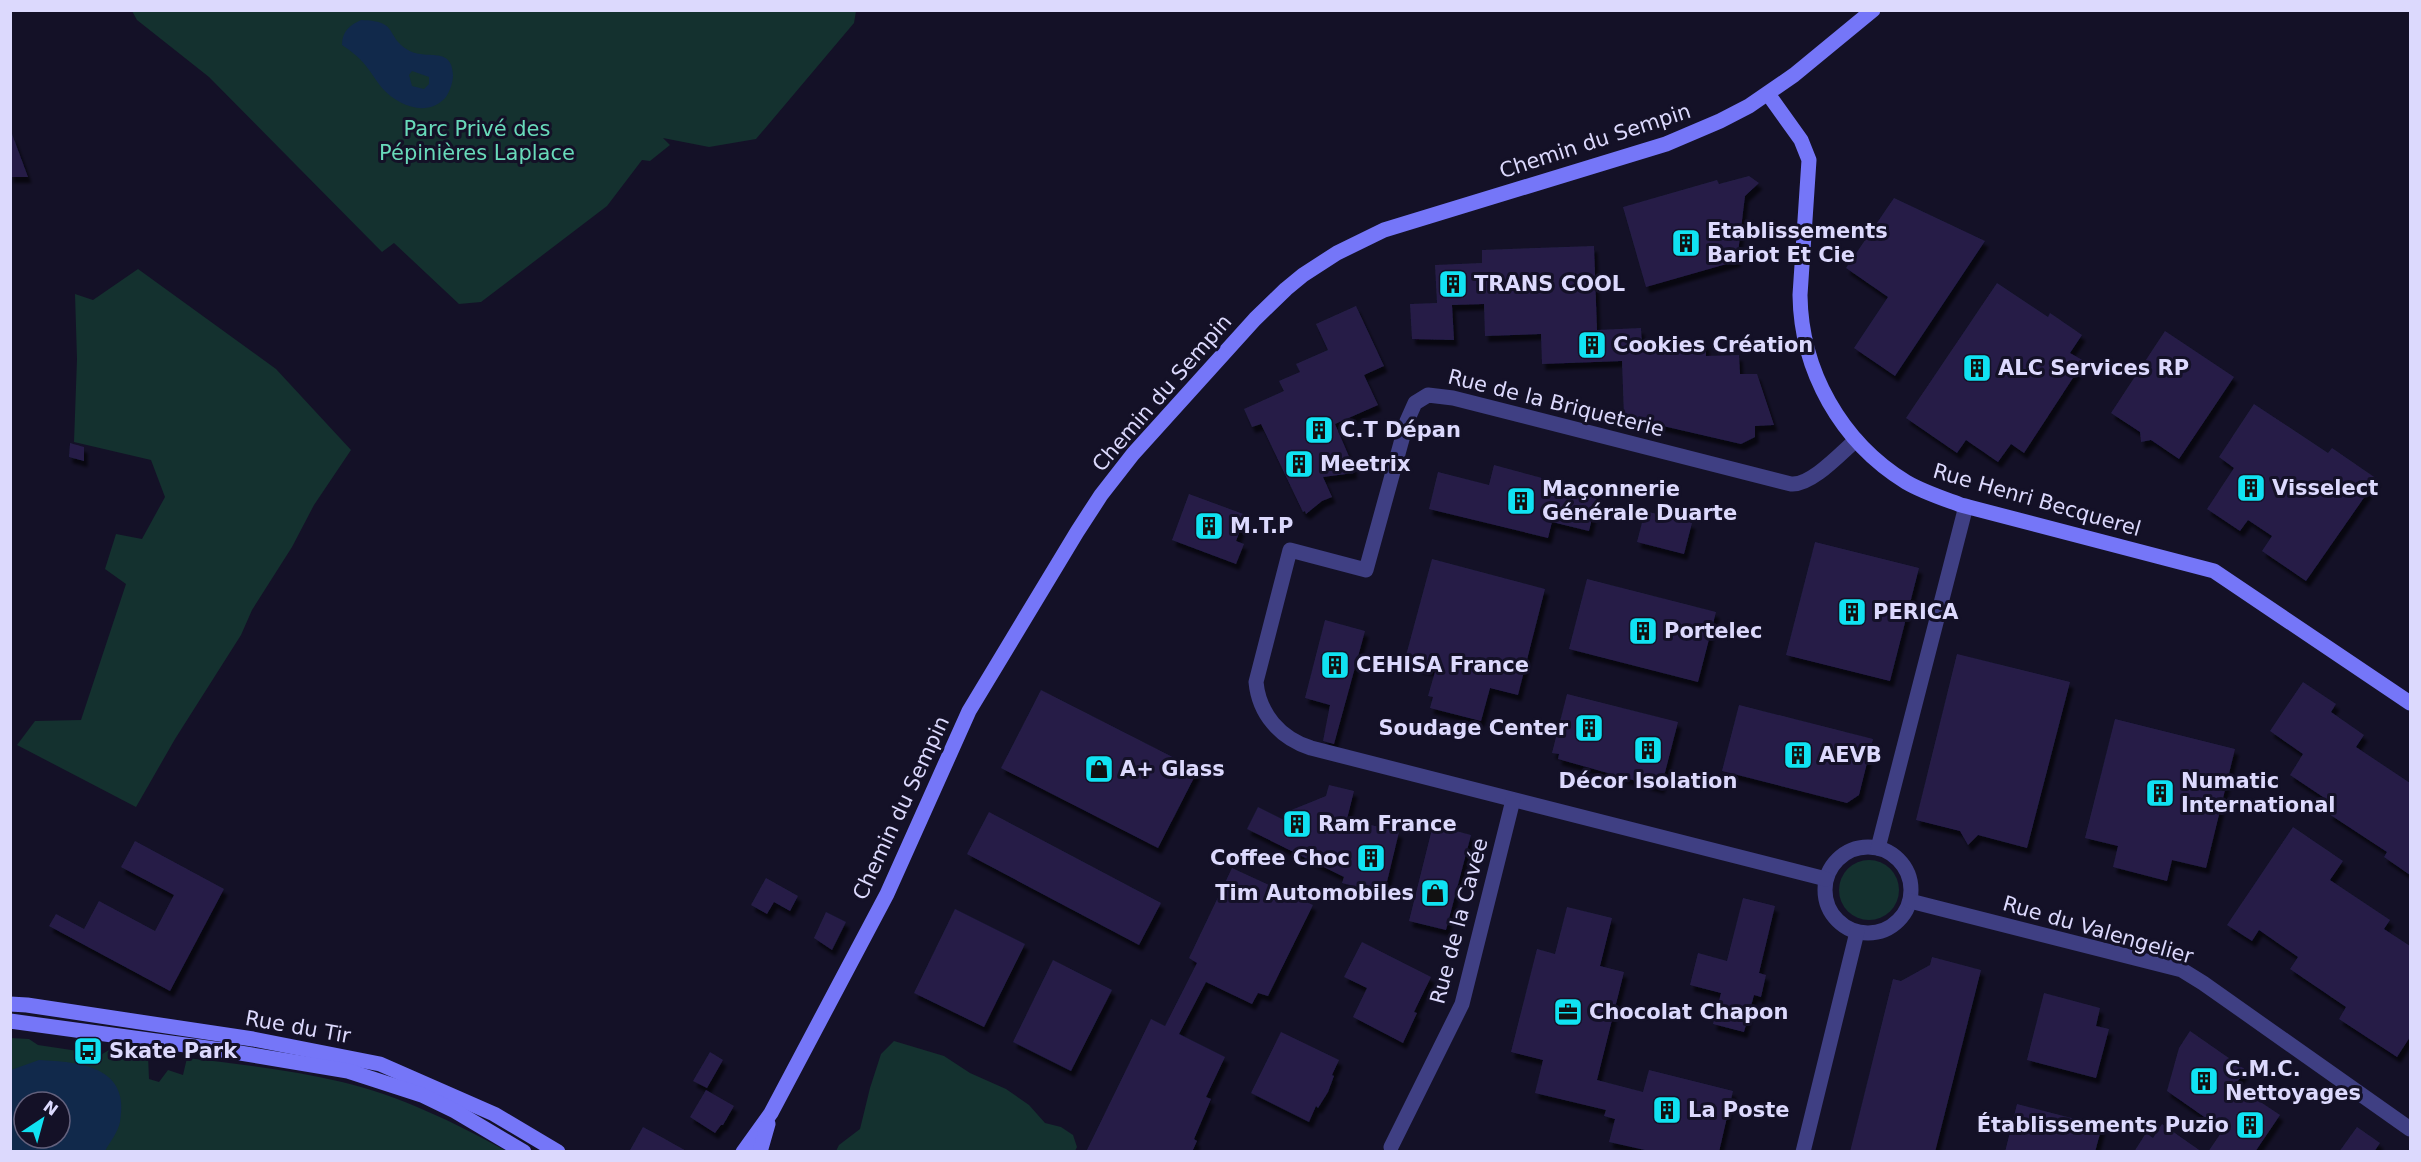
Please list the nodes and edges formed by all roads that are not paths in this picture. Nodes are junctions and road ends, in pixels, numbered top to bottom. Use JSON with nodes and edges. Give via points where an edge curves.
{"nodes":[{"id":1,"x":1873,"y":10,"type":"edge"},
{"id":2,"x":1768,"y":94,"type":"junction"},
{"id":3,"x":1856,"y":440,"type":"junction"},
{"id":4,"x":1966,"y":506,"type":"junction"},
{"id":5,"x":2410,"y":703,"type":"edge"},
{"id":6,"x":1513,"y":800,"type":"junction"},
{"id":7,"x":1878,"y":848,"type":"junction"},
{"id":8,"x":1826,"y":879,"type":"junction"},
{"id":9,"x":1910,"y":901,"type":"junction"},
{"id":10,"x":1857,"y":932,"type":"junction"},
{"id":11,"x":10,"y":1004,"type":"edge"},
{"id":12,"x":10,"y":1021,"type":"edge"},
{"id":13,"x":771,"y":1113,"type":"junction"},
{"id":14,"x":2410,"y":1129,"type":"edge"},
{"id":15,"x":1391,"y":1147,"type":"dead end"},
{"id":16,"x":524,"y":1152,"type":"edge"},
{"id":17,"x":558,"y":1152,"type":"edge"},
{"id":18,"x":743,"y":1152,"type":"edge"},
{"id":19,"x":760,"y":1152,"type":"edge"},
{"id":20,"x":1803,"y":1152,"type":"edge"}],
"edges":[{"from":1,"to":2,"type":"street","name":"Chemin du Sempin"},
{"from":2,"to":3,"type":"street","name":"Rue Henri Becquerel","via":[[1801,140],[1809,159],[1800,295],[1807,351],[1828,402]]},
{"from":2,"to":13,"type":"street","name":"Chemin du Sempin","via":[[1720,121],[1665,144],[1410,221],[1361,240],[1286,288],[1255,319],[1133,454],[1077,532],[969,711],[887,894]]},
{"from":3,"to":4,"type":"street","name":"Rue Henri Becquerel","via":[[1879,463],[1908,483]]},
{"from":3,"to":6,"type":"street","name":"Rue de la Briqueterie","via":[[1797,485],[1453,398],[1428,395],[1415,403],[1366,570],[1290,550],[1256,682],[1257,696],[1272,723],[1300,744]]},
{"from":4,"to":5,"type":"street","name":"Rue Henri Becquerel","via":[[2214,571]]},
{"from":4,"to":7,"type":"street"},
{"from":6,"to":8,"type":"street"},
{"from":6,"to":15,"type":"street","name":"Rue de la Cavée","via":[[1462,1004]]},
{"from":7,"to":8,"type":"street","via":[[1846,853],[1833,864]]},
{"from":7,"to":9,"type":"street","via":[[1905,868]]},
{"from":8,"to":10,"type":"street","via":[[1827,902],[1833,915]]},
{"from":9,"to":10,"type":"street","via":[[1901,917],[1887,929]]},
{"from":9,"to":14,"type":"street","name":"Rue du Valengelier","via":[[2182,970]]},
{"from":10,"to":20,"type":"street"},
{"from":11,"to":17,"type":"street","name":"Rue du Tir","via":[[253,1039],[380,1064],[494,1113]]},
{"from":12,"to":16,"type":"street","name":"Rue du Tir","via":[[348,1071],[455,1110]]},
{"from":13,"to":18,"type":"street","name":"Chemin du Sempin"},
{"from":13,"to":19,"type":"street","name":"Chemin du Sempin"}]}
